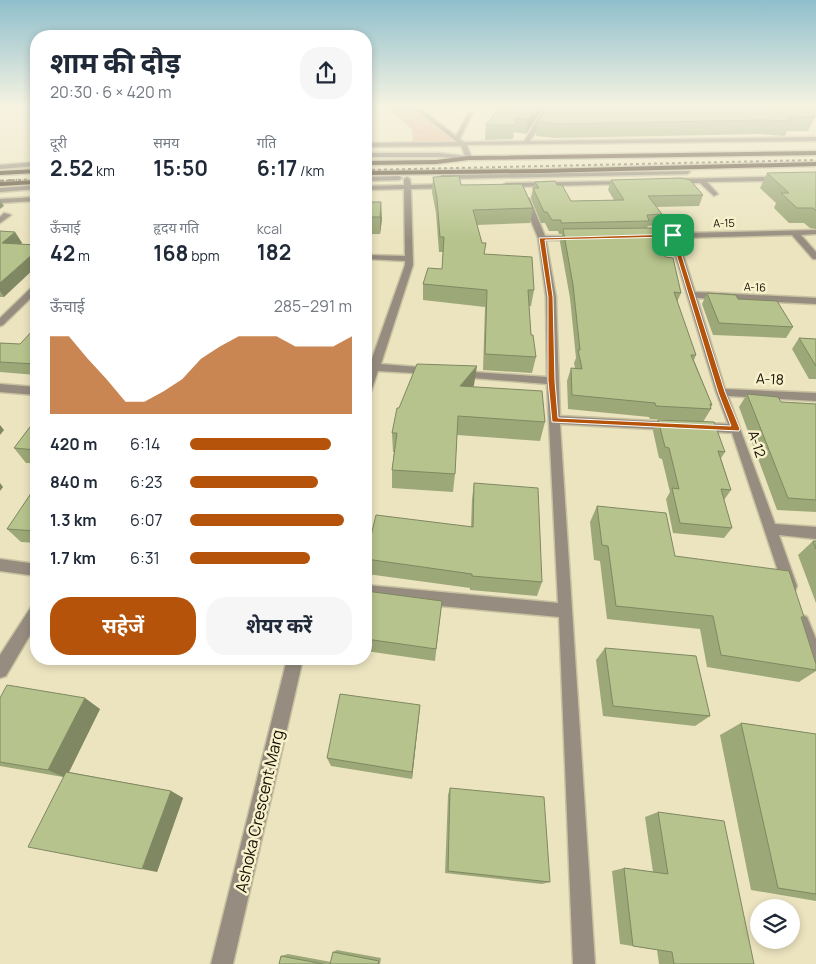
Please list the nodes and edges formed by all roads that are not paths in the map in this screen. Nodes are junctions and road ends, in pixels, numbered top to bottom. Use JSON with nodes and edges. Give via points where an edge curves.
{"nodes":[{"id":1,"x":467,"y":151,"type":"edge"},
{"id":2,"x":805,"y":151,"type":"edge"},
{"id":3,"x":797,"y":153,"type":"junction"},
{"id":4,"x":816,"y":153,"type":"edge"},
{"id":5,"x":372,"y":156,"type":"edge"},
{"id":6,"x":30,"y":158,"type":"edge"},
{"id":7,"x":469,"y":158,"type":"junction"},
{"id":8,"x":0,"y":160,"type":"edge"},
{"id":9,"x":372,"y":163,"type":"edge"},
{"id":10,"x":30,"y":164,"type":"edge"},
{"id":11,"x":816,"y":164,"type":"edge"},
{"id":12,"x":0,"y":167,"type":"edge"},
{"id":13,"x":697,"y":167,"type":"junction"},
{"id":14,"x":816,"y":169,"type":"edge"},
{"id":15,"x":30,"y":171,"type":"edge"},
{"id":16,"x":740,"y":171,"type":"junction"},
{"id":17,"x":469,"y":172,"type":"junction"},
{"id":18,"x":0,"y":173,"type":"edge"},
{"id":19,"x":372,"y":173,"type":"edge"},
{"id":20,"x":442,"y":177,"type":"junction"},
{"id":21,"x":816,"y":178,"type":"edge"},
{"id":22,"x":372,"y":179,"type":"edge"},
{"id":23,"x":702,"y":180,"type":"junction"},
{"id":24,"x":663,"y":181,"type":"edge"},
{"id":25,"x":30,"y":182,"type":"edge"},
{"id":26,"x":407,"y":182,"type":"junction"},
{"id":27,"x":635,"y":182,"type":"edge"},
{"id":28,"x":0,"y":184,"type":"edge"},
{"id":29,"x":501,"y":185,"type":"edge"},
{"id":30,"x":520,"y":185,"type":"junction"},
{"id":31,"x":454,"y":186,"type":"edge"},
{"id":32,"x":372,"y":187,"type":"edge"},
{"id":33,"x":30,"y":188,"type":"edge"},
{"id":34,"x":0,"y":190,"type":"edge"},
{"id":35,"x":714,"y":194,"type":"dead end"},
{"id":36,"x":30,"y":200,"type":"edge"},
{"id":37,"x":0,"y":202,"type":"edge"},
{"id":38,"x":7,"y":215,"type":"dead end"},
{"id":39,"x":0,"y":221,"type":"edge"},
{"id":40,"x":794,"y":232,"type":"junction"},
{"id":41,"x":816,"y":232,"type":"edge"},
{"id":42,"x":673,"y":235,"type":"junction"},
{"id":43,"x":636,"y":236,"type":"edge"},
{"id":44,"x":589,"y":237,"type":"edge"},
{"id":45,"x":542,"y":238,"type":"junction"},
{"id":46,"x":372,"y":257,"type":"edge"},
{"id":47,"x":816,"y":257,"type":"edge"},
{"id":48,"x":409,"y":258,"type":"junction"},
{"id":49,"x":30,"y":294,"type":"edge"},
{"id":50,"x":692,"y":295,"type":"junction"},
{"id":51,"x":816,"y":301,"type":"edge"},
{"id":52,"x":0,"y":323,"type":"edge"},
{"id":53,"x":374,"y":367,"type":"junction"},
{"id":54,"x":372,"y":373,"type":"edge"},
{"id":55,"x":552,"y":381,"type":"junction"},
{"id":56,"x":0,"y":388,"type":"edge"},
{"id":57,"x":30,"y":390,"type":"edge"},
{"id":58,"x":721,"y":392,"type":"junction"},
{"id":59,"x":816,"y":397,"type":"edge"},
{"id":60,"x":555,"y":420,"type":"junction"},
{"id":61,"x":736,"y":429,"type":"junction"},
{"id":62,"x":769,"y":529,"type":"junction"},
{"id":63,"x":816,"y":534,"type":"edge"},
{"id":64,"x":0,"y":565,"type":"edge"},
{"id":65,"x":30,"y":569,"type":"edge"},
{"id":66,"x":372,"y":593,"type":"edge"},
{"id":67,"x":566,"y":611,"type":"junction"},
{"id":68,"x":30,"y":622,"type":"edge"},
{"id":69,"x":816,"y":662,"type":"edge"},
{"id":70,"x":294,"y":665,"type":"edge"},
{"id":71,"x":0,"y":670,"type":"edge"},
{"id":72,"x":222,"y":964,"type":"edge"},
{"id":73,"x":584,"y":964,"type":"edge"}],
"edges":[{"from":1,"to":7,"type":"street"},
{"from":2,"to":3,"type":"main road"},
{"from":3,"to":4,"type":"main road"},
{"from":3,"to":7,"type":"main road"},
{"from":5,"to":7,"type":"street"},
{"from":6,"to":8,"type":"street"},
{"from":7,"to":9,"type":"main road"},
{"from":10,"to":12,"type":"street"},
{"from":11,"to":13,"type":"main road"},
{"from":13,"to":16,"type":"main road"},
{"from":13,"to":17,"type":"main road"},
{"from":14,"to":16,"type":"main road"},
{"from":15,"to":18,"type":"main road"},
{"from":16,"to":20,"type":"street"},
{"from":17,"to":19,"type":"main road"},
{"from":17,"to":20,"type":"street"},
{"from":20,"to":26,"type":"street"},
{"from":21,"to":23,"type":"street"},
{"from":22,"to":26,"type":"street"},
{"from":23,"to":24,"type":"street"},
{"from":23,"to":35,"type":"street"},
{"from":25,"to":28,"type":"main road"},
{"from":26,"to":31,"type":"street"},
{"from":26,"to":32,"type":"street"},
{"from":26,"to":48,"type":"street"},
{"from":27,"to":30,"type":"street"},
{"from":29,"to":30,"type":"street"},
{"from":30,"to":45,"type":"street"},
{"from":33,"to":34,"type":"street"},
{"from":36,"to":37,"type":"street"},
{"from":38,"to":39,"type":"street"},
{"from":40,"to":41,"type":"street","name":"A-15"},
{"from":40,"to":42,"type":"street","name":"A-15"},
{"from":40,"to":47,"type":"street"},
{"from":42,"to":43,"type":"street","name":"A-15"},
{"from":42,"to":50,"type":"street","name":"A-12"},
{"from":44,"to":45,"type":"street"},
{"from":45,"to":55,"type":"street","via":[[550,297]]},
{"from":46,"to":48,"type":"street"},
{"from":48,"to":53,"type":"street"},
{"from":49,"to":52,"type":"street"},
{"from":50,"to":51,"type":"street","name":"A-16"},
{"from":50,"to":58,"type":"street","name":"A-12"},
{"from":53,"to":54,"type":"street"},
{"from":53,"to":55,"type":"street"},
{"from":55,"to":60,"type":"street"},
{"from":56,"to":57,"type":"street"},
{"from":58,"to":59,"type":"street","name":"A-18"},
{"from":58,"to":61,"type":"street","name":"A-12"},
{"from":60,"to":61,"type":"street"},
{"from":60,"to":67,"type":"street"},
{"from":61,"to":62,"type":"street","name":"A-12"},
{"from":62,"to":63,"type":"street"},
{"from":62,"to":69,"type":"street","name":"A-12"},
{"from":64,"to":65,"type":"street"},
{"from":66,"to":67,"type":"street"},
{"from":67,"to":73,"type":"street"},
{"from":68,"to":71,"type":"street"},
{"from":70,"to":72,"type":"street","name":"Ashoka Crescent Marg"}]}
